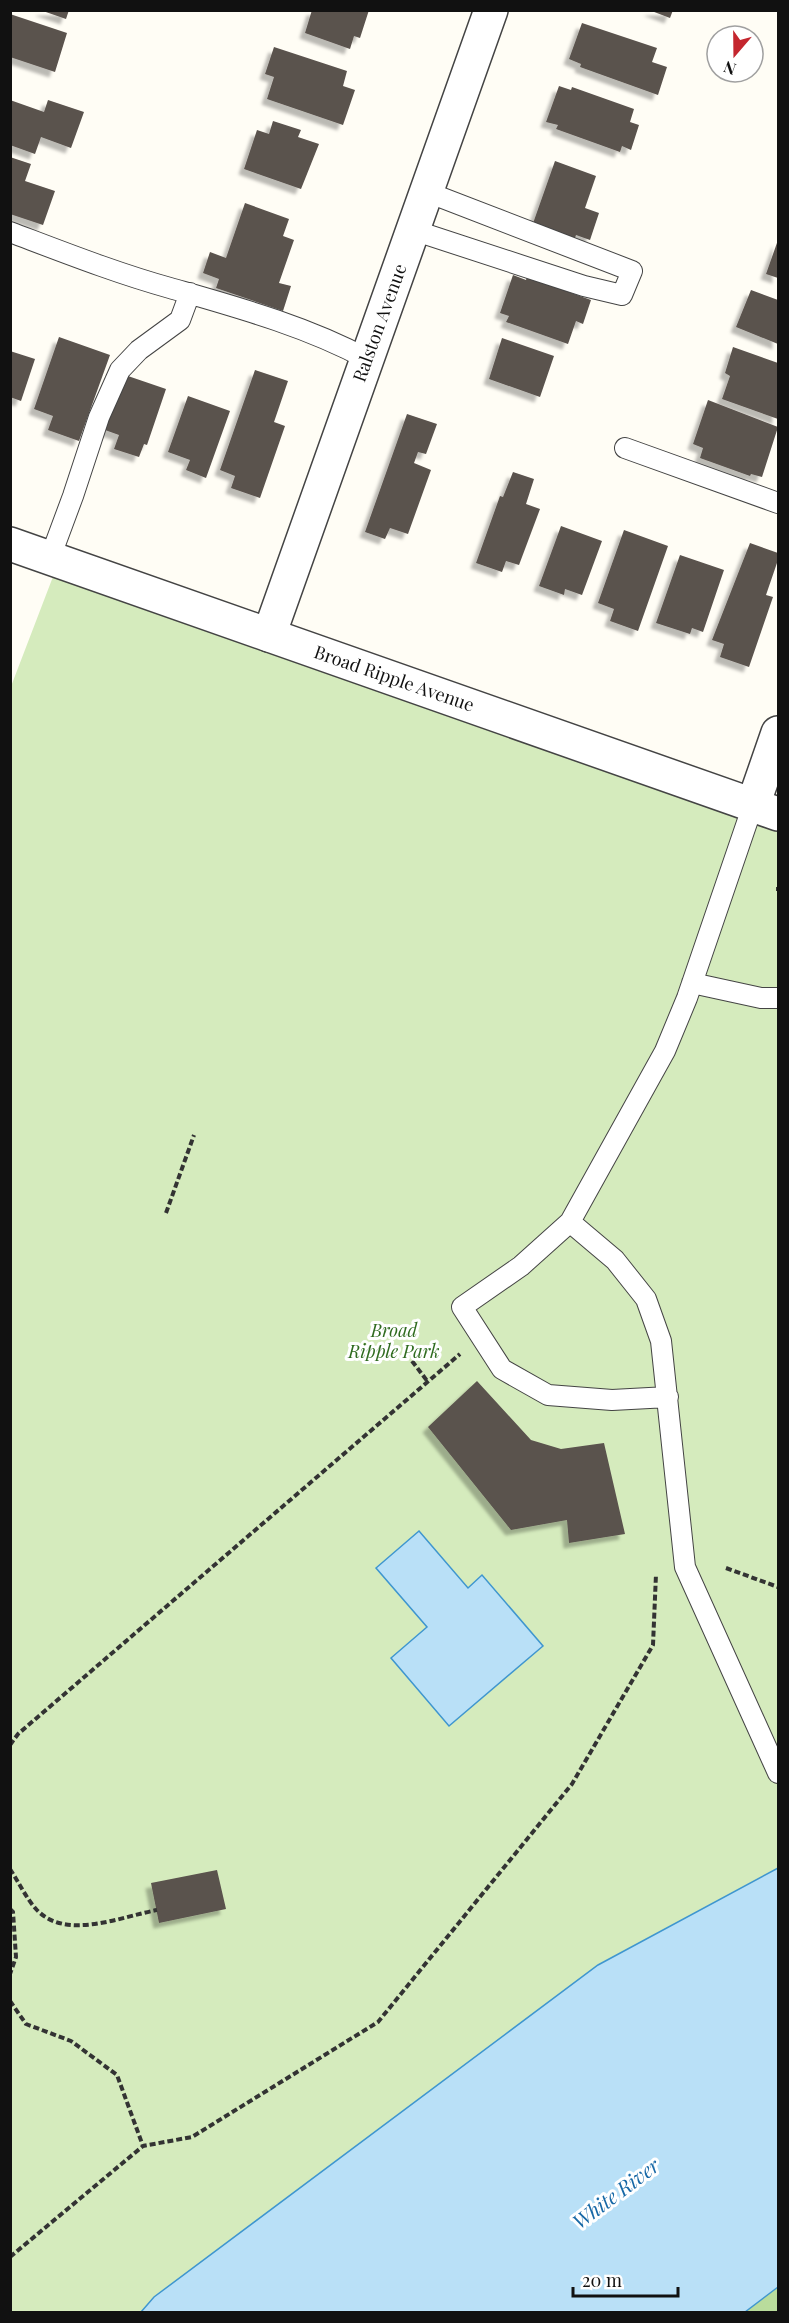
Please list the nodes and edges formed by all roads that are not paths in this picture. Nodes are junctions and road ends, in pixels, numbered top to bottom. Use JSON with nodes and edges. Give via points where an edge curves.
{"nodes":[{"id":1,"x":491,"y":10,"type":"edge"},
{"id":2,"x":427,"y":192,"type":"junction"},
{"id":3,"x":413,"y":230,"type":"junction"},
{"id":4,"x":10,"y":232,"type":"edge"},
{"id":5,"x":190,"y":293,"type":"junction"},
{"id":6,"x":367,"y":359,"type":"junction"},
{"id":7,"x":625,"y":448,"type":"dead end"},
{"id":8,"x":778,"y":503,"type":"edge"},
{"id":9,"x":10,"y":544,"type":"edge"},
{"id":10,"x":50,"y":558,"type":"junction"},
{"id":11,"x":269,"y":635,"type":"junction"},
{"id":12,"x":778,"y":733,"type":"edge"},
{"id":13,"x":766,"y":809,"type":"edge"},
{"id":14,"x":692,"y":983,"type":"junction"},
{"id":15,"x":778,"y":998,"type":"edge"},
{"id":16,"x":570,"y":1222,"type":"junction"},
{"id":17,"x":668,"y":1397,"type":"junction"},
{"id":18,"x":778,"y":1773,"type":"edge"}],
"edges":[{"from":1,"to":2,"type":"street","name":"Ralston Avenue"},
{"from":2,"to":3,"type":"street","name":"Ralston Avenue"},
{"from":2,"to":3,"type":"lane","via":[[632,271],[622,295]]},
{"from":3,"to":6,"type":"street","name":"Ralston Avenue"},
{"from":4,"to":5,"type":"lane","via":[[95,264]]},
{"from":5,"to":6,"type":"lane","via":[[342,345]]},
{"from":5,"to":10,"type":"lane","via":[[180,320],[139,350],[120,370],[99,417]]},
{"from":6,"to":11,"type":"street","name":"Ralston Avenue"},
{"from":7,"to":8,"type":"lane"},
{"from":9,"to":10,"type":"street","name":"Broad Ripple Avenue"},
{"from":10,"to":11,"type":"street","name":"Broad Ripple Avenue"},
{"from":11,"to":13,"type":"street","name":"Broad Ripple Avenue"},
{"from":12,"to":13,"type":"street"},
{"from":13,"to":14,"type":"lane"},
{"from":14,"to":15,"type":"lane"},
{"from":14,"to":16,"type":"lane","via":[[664,1051]]},
{"from":16,"to":17,"type":"lane","via":[[615,1260],[646,1299],[661,1341]]},
{"from":16,"to":17,"type":"lane","via":[[521,1266],[462,1307],[502,1369],[548,1395],[612,1400]]},
{"from":17,"to":18,"type":"lane","via":[[685,1567]]}]}
